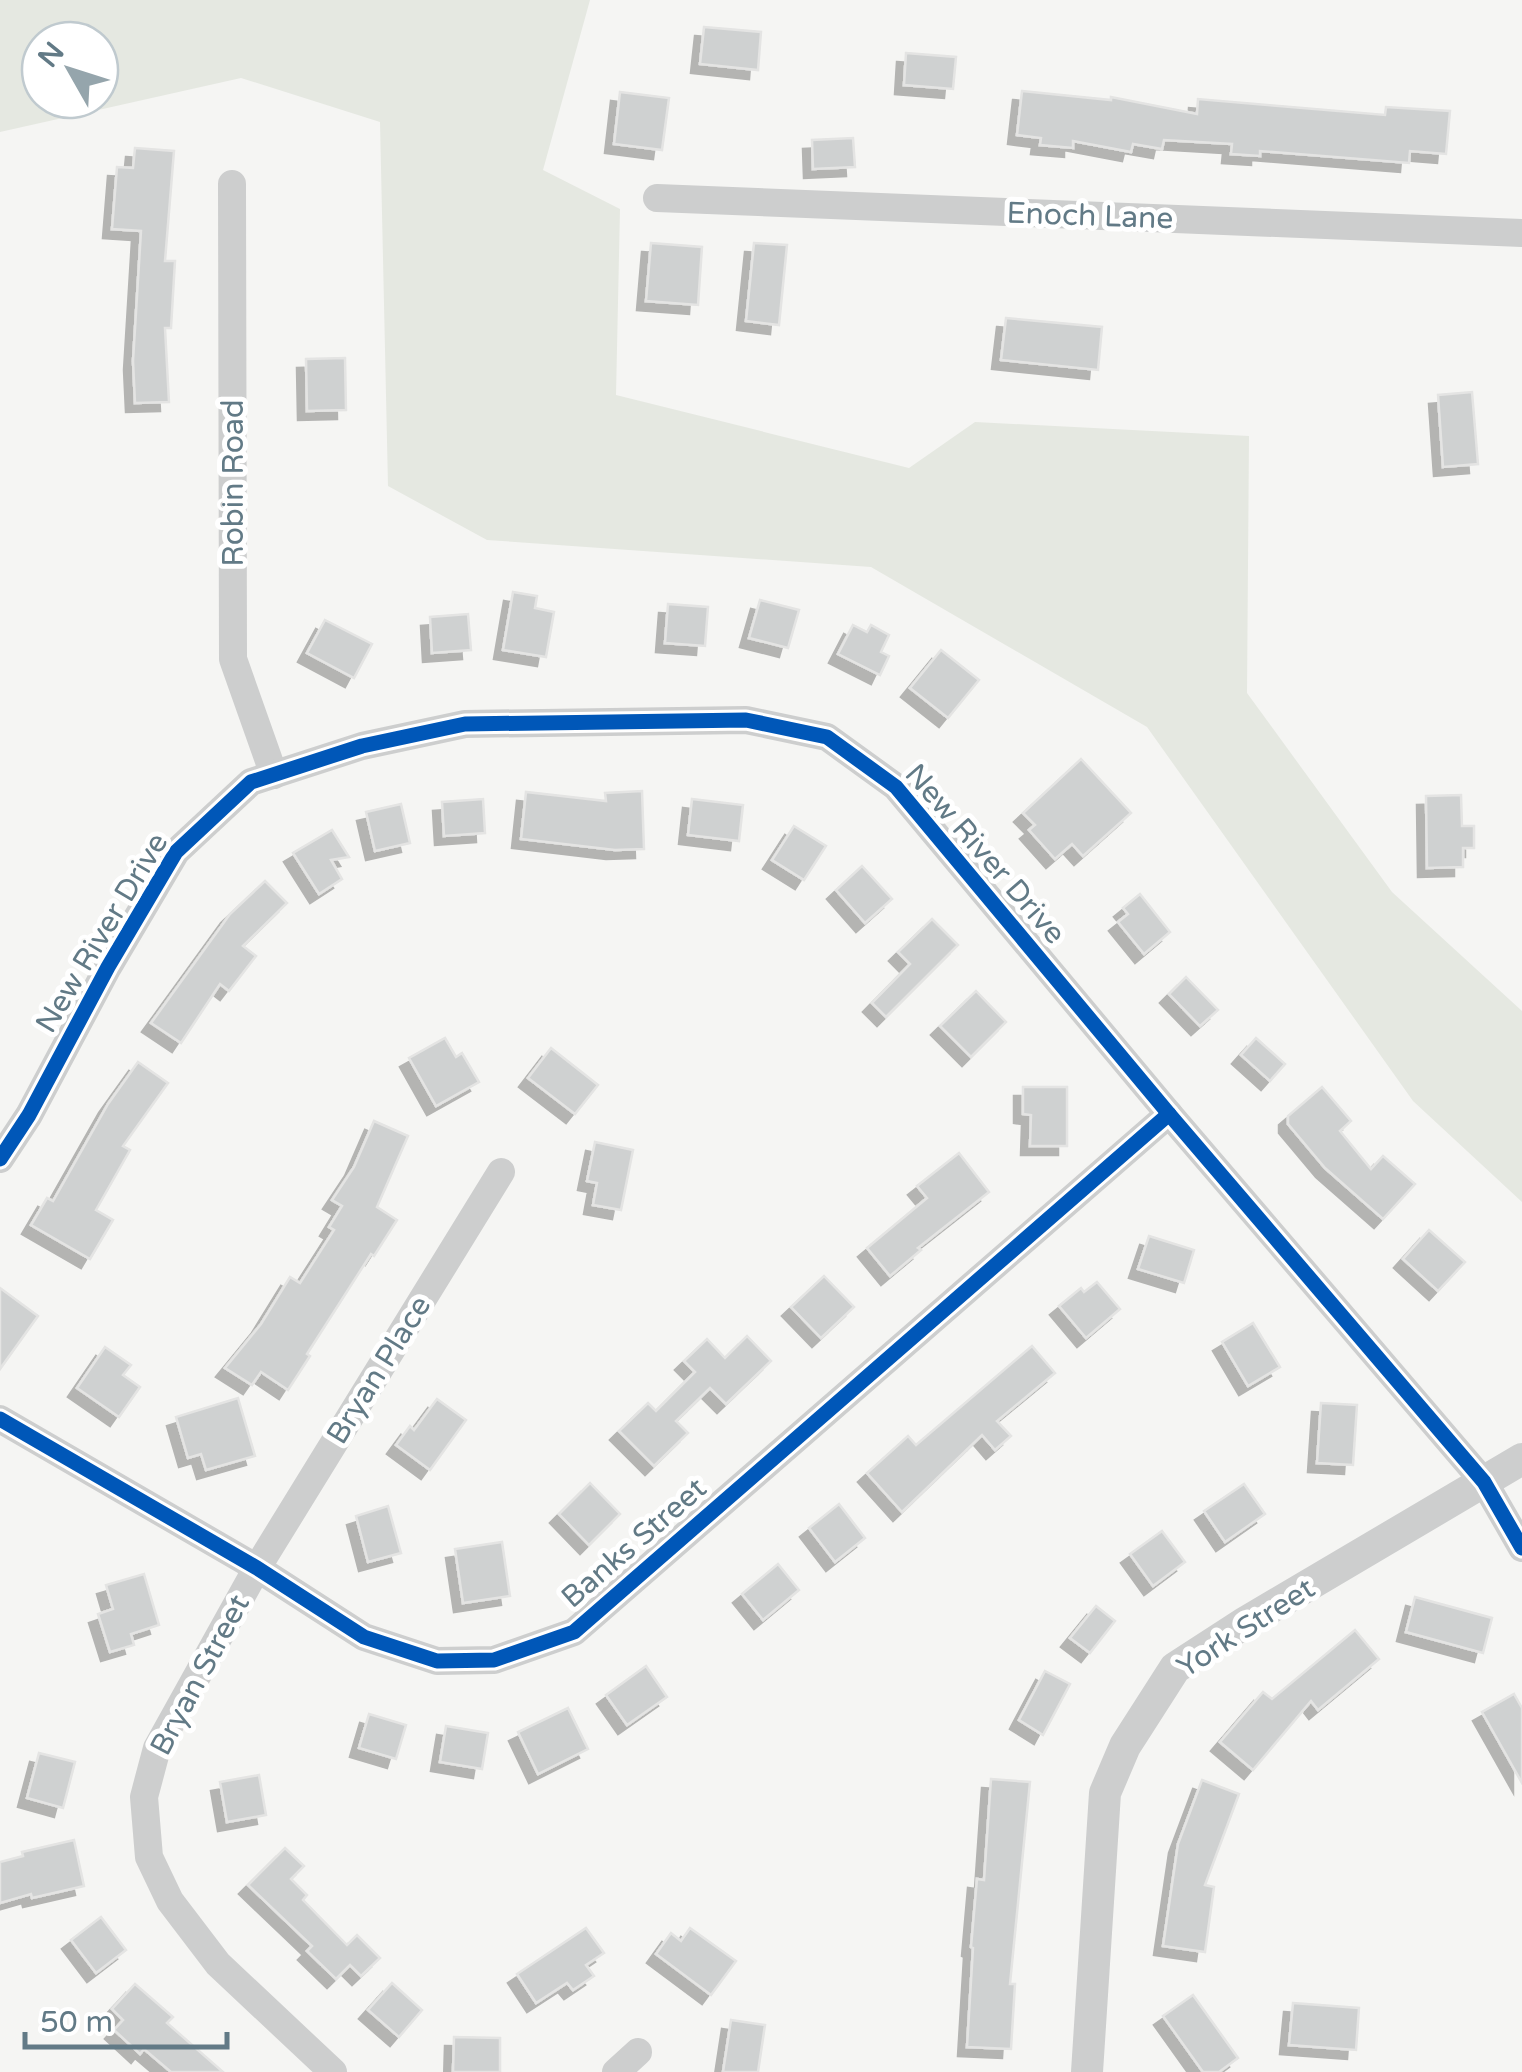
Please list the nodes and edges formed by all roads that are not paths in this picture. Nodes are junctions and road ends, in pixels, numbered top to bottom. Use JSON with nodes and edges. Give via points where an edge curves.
{"nodes":[{"id":1,"x":232,"y":184,"type":"dead end"},
{"id":2,"x":657,"y":198,"type":"dead end"},
{"id":3,"x":1522,"y":233,"type":"edge"},
{"id":4,"x":274,"y":775,"type":"junction"},
{"id":5,"x":1170,"y":1114,"type":"junction"},
{"id":6,"x":0,"y":1160,"type":"edge"},
{"id":7,"x":500,"y":1172,"type":"dead end"},
{"id":8,"x":0,"y":1419,"type":"edge"},
{"id":9,"x":1522,"y":1459,"type":"edge"},
{"id":10,"x":1484,"y":1482,"type":"junction"},
{"id":11,"x":1522,"y":1548,"type":"edge"},
{"id":12,"x":258,"y":1568,"type":"junction"},
{"id":13,"x":638,"y":2052,"type":"dead end"},
{"id":14,"x":334,"y":2072,"type":"edge"},
{"id":15,"x":616,"y":2072,"type":"edge"},
{"id":16,"x":1087,"y":2072,"type":"edge"}],
"edges":[{"from":1,"to":4,"type":"street","name":"Robin Road","via":[[233,659]]},
{"from":2,"to":3,"type":"street","name":"Enoch Lane"},
{"from":4,"to":5,"type":"street","name":"New River Drive","via":[[362,746],[465,724],[746,720],[827,737],[896,787]]},
{"from":4,"to":6,"type":"street","name":"New River Drive","via":[[251,782],[176,852]]},
{"from":5,"to":10,"type":"street","name":"New River Drive"},
{"from":5,"to":12,"type":"street","name":"Banks Street","via":[[574,1632],[494,1660],[436,1661],[364,1636]]},
{"from":7,"to":12,"type":"street","name":"Bryan Place"},
{"from":8,"to":12,"type":"street","name":"Banks Street"},
{"from":9,"to":10,"type":"street","name":"York Street"},
{"from":10,"to":11,"type":"street","name":"New River Drive"},
{"from":10,"to":16,"type":"street","name":"York Street","via":[[1175,1668],[1125,1746],[1105,1793]]},
{"from":12,"to":14,"type":"street","name":"Bryan Street","via":[[157,1748],[144,1796],[149,1857],[170,1901],[218,1964]]},
{"from":13,"to":15,"type":"street"}]}
